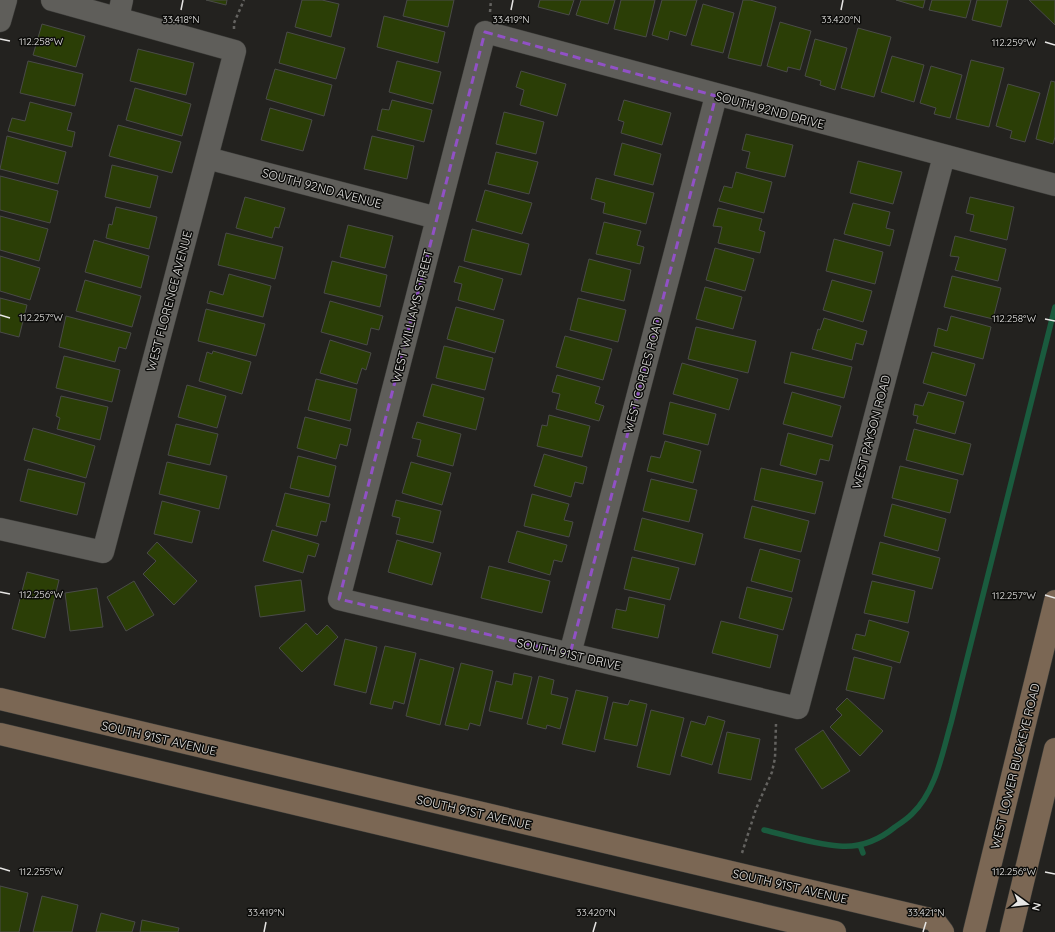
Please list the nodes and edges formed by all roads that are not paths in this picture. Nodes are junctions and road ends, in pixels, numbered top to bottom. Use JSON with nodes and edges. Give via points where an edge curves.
{"nodes":[{"id":1,"x":6,"y":0,"type":"edge"},
{"id":2,"x":52,"y":0,"type":"edge"},
{"id":3,"x":120,"y":9,"type":"edge"},
{"id":4,"x":0,"y":21,"type":"edge"},
{"id":5,"x":485,"y":32,"type":"joint"},
{"id":6,"x":716,"y":96,"type":"junction"},
{"id":7,"x":944,"y":156,"type":"junction"},
{"id":8,"x":207,"y":158,"type":"junction"},
{"id":9,"x":1055,"y":185,"type":"edge"},
{"id":10,"x":437,"y":218,"type":"junction"},
{"id":11,"x":0,"y":529,"type":"edge"},
{"id":12,"x":340,"y":600,"type":"joint"},
{"id":13,"x":1055,"y":601,"type":"edge"},
{"id":14,"x":570,"y":654,"type":"junction"},
{"id":15,"x":0,"y":699,"type":"edge"},
{"id":16,"x":790,"y":706,"type":"joint"},
{"id":17,"x":0,"y":734,"type":"edge"},
{"id":18,"x":1055,"y":749,"type":"edge"},
{"id":19,"x":835,"y":932,"type":"edge"},
{"id":20,"x":943,"y":932,"type":"edge"},
{"id":21,"x":974,"y":932,"type":"edge"},
{"id":22,"x":1010,"y":932,"type":"edge"}],
"edges":[{"from":1,"to":4,"type":"street"},
{"from":2,"to":3,"type":"street"},
{"from":3,"to":8,"type":"street","name":"WEST FLORENCE AVENUE","via":[[235,51]]},
{"from":5,"to":6,"type":"street","name":"SOUTH 92ND DRIVE"},
{"from":5,"to":10,"type":"street","name":"WEST WILLIAMS STREET"},
{"from":6,"to":7,"type":"street","name":"SOUTH 92ND DRIVE"},
{"from":6,"to":14,"type":"street","name":"WEST CORDES ROAD"},
{"from":7,"to":9,"type":"street","name":"SOUTH 92ND DRIVE"},
{"from":7,"to":16,"type":"street","name":"WEST PAYSON ROAD"},
{"from":8,"to":10,"type":"street","name":"SOUTH 92ND AVENUE"},
{"from":8,"to":11,"type":"street","name":"WEST FLORENCE AVENUE","via":[[103,552]]},
{"from":10,"to":12,"type":"street","name":"WEST WILLIAMS STREET"},
{"from":12,"to":14,"type":"street","name":"SOUTH 91ST DRIVE"},
{"from":13,"to":21,"type":"main road","name":"WEST LOWER BUCKEYE ROAD"},
{"from":14,"to":16,"type":"street","name":"SOUTH 91ST DRIVE"},
{"from":15,"to":20,"type":"main road","name":"SOUTH 91ST AVENUE","via":[[934,920]]},
{"from":17,"to":19,"type":"main road"},
{"from":18,"to":22,"type":"main road"}]}
